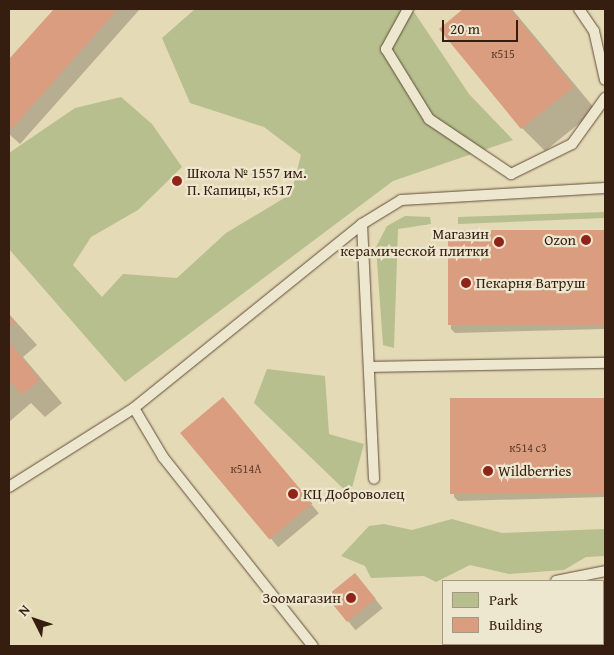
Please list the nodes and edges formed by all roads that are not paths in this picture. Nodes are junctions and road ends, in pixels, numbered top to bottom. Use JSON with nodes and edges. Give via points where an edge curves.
{"nodes":[{"id":1,"x":408,"y":9,"type":"edge"},
{"id":2,"x":579,"y":9,"type":"edge"},
{"id":3,"x":605,"y":80,"type":"edge"},
{"id":4,"x":605,"y":98,"type":"edge"},
{"id":5,"x":605,"y":188,"type":"edge"},
{"id":6,"x":362,"y":224,"type":"junction"},
{"id":7,"x":605,"y":363,"type":"edge"},
{"id":8,"x":371,"y":367,"type":"junction"},
{"id":9,"x":134,"y":408,"type":"junction"},
{"id":10,"x":374,"y":479,"type":"dead end"},
{"id":11,"x":9,"y":488,"type":"edge"},
{"id":12,"x":605,"y":571,"type":"edge"},
{"id":13,"x":561,"y":580,"type":"edge"},
{"id":14,"x":313,"y":646,"type":"edge"}],
"edges":[{"from":1,"to":4,"type":"lane","via":[[386,50],[429,118],[511,174],[572,144]]},
{"from":2,"to":3,"type":"lane","via":[[594,31]]},
{"from":5,"to":6,"type":"lane","via":[[401,200]]},
{"from":6,"to":8,"type":"lane","via":[[364,301]]},
{"from":6,"to":9,"type":"lane"},
{"from":7,"to":8,"type":"lane"},
{"from":8,"to":10,"type":"lane"},
{"from":9,"to":11,"type":"lane"},
{"from":9,"to":14,"type":"lane","via":[[164,457]]},
{"from":12,"to":13,"type":"lane"}]}
